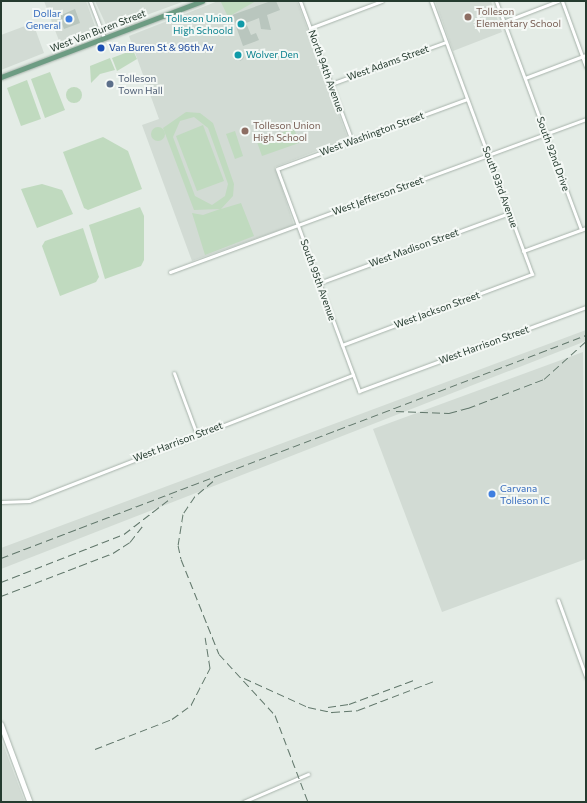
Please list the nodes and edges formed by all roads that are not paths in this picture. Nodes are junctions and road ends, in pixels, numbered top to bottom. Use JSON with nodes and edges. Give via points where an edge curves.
{"nodes":[{"id":1,"x":90,"y":1,"type":"edge"},
{"id":2,"x":202,"y":1,"type":"edge"},
{"id":3,"x":300,"y":1,"type":"edge"},
{"id":4,"x":382,"y":1,"type":"edge"},
{"id":5,"x":431,"y":1,"type":"edge"},
{"id":6,"x":496,"y":1,"type":"edge"},
{"id":7,"x":558,"y":1,"type":"edge"},
{"id":8,"x":562,"y":1,"type":"edge"},
{"id":9,"x":504,"y":22,"type":"junction"},
{"id":10,"x":310,"y":28,"type":"junction"},
{"id":11,"x":104,"y":38,"type":"junction"},
{"id":12,"x":446,"y":42,"type":"junction"},
{"id":13,"x":584,"y":56,"type":"edge"},
{"id":14,"x":586,"y":67,"type":"edge"},
{"id":15,"x":1,"y":77,"type":"edge"},
{"id":16,"x":525,"y":78,"type":"junction"},
{"id":17,"x":331,"y":84,"type":"junction"},
{"id":18,"x":467,"y":99,"type":"junction"},
{"id":19,"x":586,"y":120,"type":"edge"},
{"id":20,"x":545,"y":134,"type":"junction"},
{"id":21,"x":352,"y":141,"type":"junction"},
{"id":22,"x":488,"y":156,"type":"junction"},
{"id":23,"x":277,"y":169,"type":"joint"},
{"id":24,"x":509,"y":213,"type":"junction"},
{"id":25,"x":298,"y":225,"type":"junction"},
{"id":26,"x":586,"y":228,"type":"edge"},
{"id":27,"x":581,"y":230,"type":"junction"},
{"id":28,"x":523,"y":251,"type":"junction"},
{"id":29,"x":170,"y":272,"type":"dead end"},
{"id":30,"x":532,"y":274,"type":"joint"},
{"id":31,"x":319,"y":283,"type":"junction"},
{"id":32,"x":586,"y":307,"type":"edge"},
{"id":33,"x":342,"y":345,"type":"junction"},
{"id":34,"x":174,"y":373,"type":"dead end"},
{"id":35,"x":353,"y":375,"type":"junction"},
{"id":36,"x":359,"y":391,"type":"joint"},
{"id":37,"x":196,"y":435,"type":"junction"},
{"id":38,"x":1,"y":502,"type":"edge"},
{"id":39,"x":558,"y":600,"type":"dead end"},
{"id":40,"x":586,"y":677,"type":"edge"},
{"id":41,"x":1,"y":724,"type":"edge"},
{"id":42,"x":308,"y":774,"type":"dead end"},
{"id":43,"x":30,"y":802,"type":"edge"},
{"id":44,"x":242,"y":802,"type":"edge"}],
"edges":[{"from":1,"to":11,"type":"street"},
{"from":2,"to":11,"type":"main road","name":"West Van Buren Street"},
{"from":3,"to":10,"type":"street","name":"North 94th Avenue"},
{"from":4,"to":10,"type":"street"},
{"from":5,"to":12,"type":"street","name":"South 93rd Avenue"},
{"from":6,"to":9,"type":"street","name":"South 92nd Drive"},
{"from":7,"to":9,"type":"street"},
{"from":8,"to":13,"type":"street"},
{"from":9,"to":16,"type":"street","name":"South 92nd Drive"},
{"from":10,"to":17,"type":"street","name":"North 94th Avenue"},
{"from":11,"to":15,"type":"main road","name":"West Van Buren Street"},
{"from":12,"to":17,"type":"street","name":"West Adams Street"},
{"from":12,"to":18,"type":"street","name":"South 93rd Avenue"},
{"from":13,"to":14,"type":"street"},
{"from":13,"to":16,"type":"street"},
{"from":16,"to":20,"type":"street","name":"South 92nd Drive"},
{"from":17,"to":21,"type":"street","name":"North 94th Avenue"},
{"from":18,"to":21,"type":"street","name":"West Washington Street"},
{"from":18,"to":22,"type":"street","name":"South 93rd Avenue"},
{"from":19,"to":20,"type":"street","name":"West Jefferson Street"},
{"from":20,"to":22,"type":"street","name":"West Jefferson Street"},
{"from":20,"to":27,"type":"street","name":"South 92nd Drive"},
{"from":21,"to":23,"type":"street","name":"West Washington Street"},
{"from":22,"to":24,"type":"street","name":"South 93rd Avenue"},
{"from":22,"to":25,"type":"street","name":"West Jefferson Street"},
{"from":23,"to":25,"type":"street","name":"South 95th Avenue"},
{"from":24,"to":28,"type":"street","name":"South 93rd Avenue"},
{"from":24,"to":31,"type":"street","name":"West Madison Street"},
{"from":25,"to":29,"type":"street","name":"West Jefferson Street"},
{"from":25,"to":31,"type":"street","name":"South 95th Avenue"},
{"from":26,"to":27,"type":"street"},
{"from":27,"to":28,"type":"street"},
{"from":28,"to":30,"type":"street","name":"South 93rd Avenue"},
{"from":30,"to":33,"type":"street","name":"West Jackson Street"},
{"from":31,"to":33,"type":"street","name":"South 95th Avenue"},
{"from":32,"to":36,"type":"street","name":"West Harrison Street"},
{"from":33,"to":35,"type":"street","name":"South 95th Avenue"},
{"from":34,"to":37,"type":"street"},
{"from":35,"to":36,"type":"street","name":"South 95th Avenue"},
{"from":35,"to":37,"type":"street","name":"West Harrison Street"},
{"from":37,"to":38,"type":"street","name":"West Harrison Street","via":[[29,501]]},
{"from":39,"to":40,"type":"street"},
{"from":41,"to":43,"type":"main road"},
{"from":42,"to":44,"type":"street"}]}
